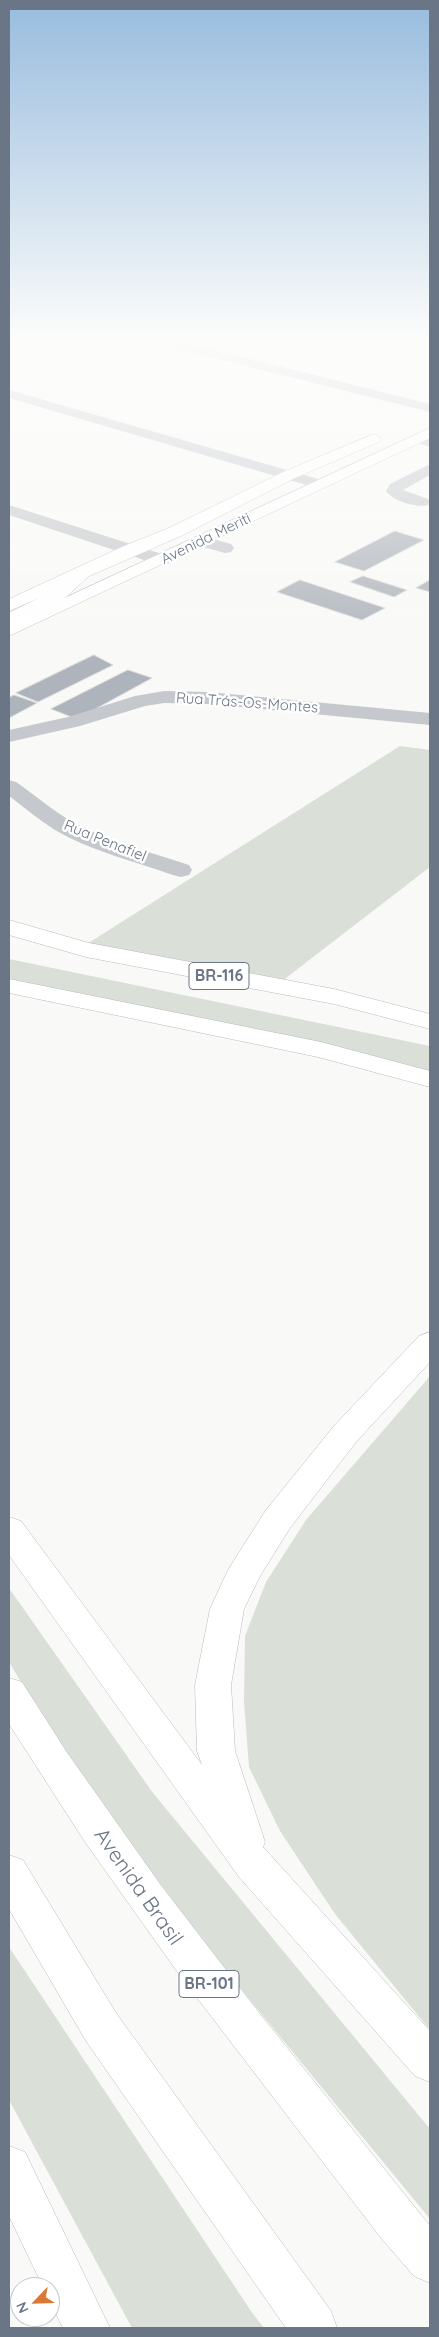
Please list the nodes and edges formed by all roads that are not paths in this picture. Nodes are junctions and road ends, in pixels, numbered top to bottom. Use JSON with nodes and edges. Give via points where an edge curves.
{"nodes":[{"id":1,"x":195,"y":448,"type":"edge"},
{"id":2,"x":352,"y":448,"type":"edge"},
{"id":3,"x":403,"y":448,"type":"edge"},
{"id":4,"x":430,"y":470,"type":"edge"},
{"id":5,"x":288,"y":475,"type":"junction"},
{"id":6,"x":319,"y":484,"type":"junction"},
{"id":7,"x":428,"y":501,"type":"edge"},
{"id":8,"x":9,"y":510,"type":"edge"},
{"id":9,"x":202,"y":541,"type":"junction"},
{"id":10,"x":225,"y":548,"type":"dead end"},
{"id":11,"x":130,"y":550,"type":"junction"},
{"id":12,"x":162,"y":560,"type":"junction"},
{"id":13,"x":83,"y":573,"type":"junction"},
{"id":14,"x":9,"y":606,"type":"edge"},
{"id":15,"x":9,"y":620,"type":"edge"},
{"id":16,"x":9,"y":632,"type":"edge"},
{"id":17,"x":430,"y":719,"type":"edge"},
{"id":18,"x":9,"y":736,"type":"edge"},
{"id":19,"x":9,"y":786,"type":"edge"},
{"id":20,"x":181,"y":870,"type":"dead end"},
{"id":21,"x":9,"y":927,"type":"edge"},
{"id":22,"x":9,"y":986,"type":"edge"},
{"id":23,"x":430,"y":1022,"type":"edge"},
{"id":24,"x":430,"y":1079,"type":"edge"},
{"id":25,"x":430,"y":1343,"type":"edge"},
{"id":26,"x":9,"y":1530,"type":"edge"},
{"id":27,"x":9,"y":1693,"type":"edge"},
{"id":28,"x":254,"y":1865,"type":"junction"},
{"id":29,"x":9,"y":1873,"type":"edge"},
{"id":30,"x":430,"y":2061,"type":"edge"},
{"id":31,"x":9,"y":2168,"type":"edge"},
{"id":32,"x":430,"y":2260,"type":"edge"},
{"id":33,"x":88,"y":2328,"type":"edge"},
{"id":34,"x":314,"y":2328,"type":"edge"}],
"edges":[{"from":1,"to":5,"type":"street"},
{"from":2,"to":5,"type":"main road","name":"Avenida Meriti"},
{"from":3,"to":6,"type":"main road","name":"Avenida Meriti"},
{"from":4,"to":7,"type":"street","via":[[394,491]]},
{"from":5,"to":6,"type":"street"},
{"from":5,"to":11,"type":"main road","name":"Avenida Meriti","via":[[175,532]]},
{"from":6,"to":9,"type":"main road","name":"Avenida Meriti"},
{"from":8,"to":11,"type":"street"},
{"from":9,"to":10,"type":"street"},
{"from":9,"to":12,"type":"main road","name":"Avenida Meriti"},
{"from":11,"to":12,"type":"street"},
{"from":11,"to":13,"type":"main road","name":"Avenida Meriti"},
{"from":12,"to":16,"type":"main road","name":"Avenida Meriti"},
{"from":13,"to":14,"type":"main road","name":"Avenida Meriti"},
{"from":13,"to":15,"type":"main road","via":[[58,595]]},
{"from":17,"to":18,"type":"street","name":"Rua Trás-Os-Montes","via":[[208,698],[164,697]]},
{"from":19,"to":20,"type":"street","name":"Rua Penafiel","via":[[47,816],[73,831]]},
{"from":21,"to":23,"type":"main road","number":"BR-116","via":[[52,942],[134,961],[321,994]]},
{"from":22,"to":24,"type":"main road","via":[[321,1050]]},
{"from":25,"to":28,"type":"main road","via":[[345,1434],[278,1519],[245,1570],[228,1609],[214,1685],[216,1751]]},
{"from":26,"to":28,"type":"main road"},
{"from":27,"to":32,"type":"main road","name":"Avenida Brasil","number":"BR-101","via":[[56,1770],[177,1942]]},
{"from":28,"to":30,"type":"main road"},
{"from":29,"to":34,"type":"main road","via":[[100,2026]]},
{"from":31,"to":33,"type":"main road"}]}
